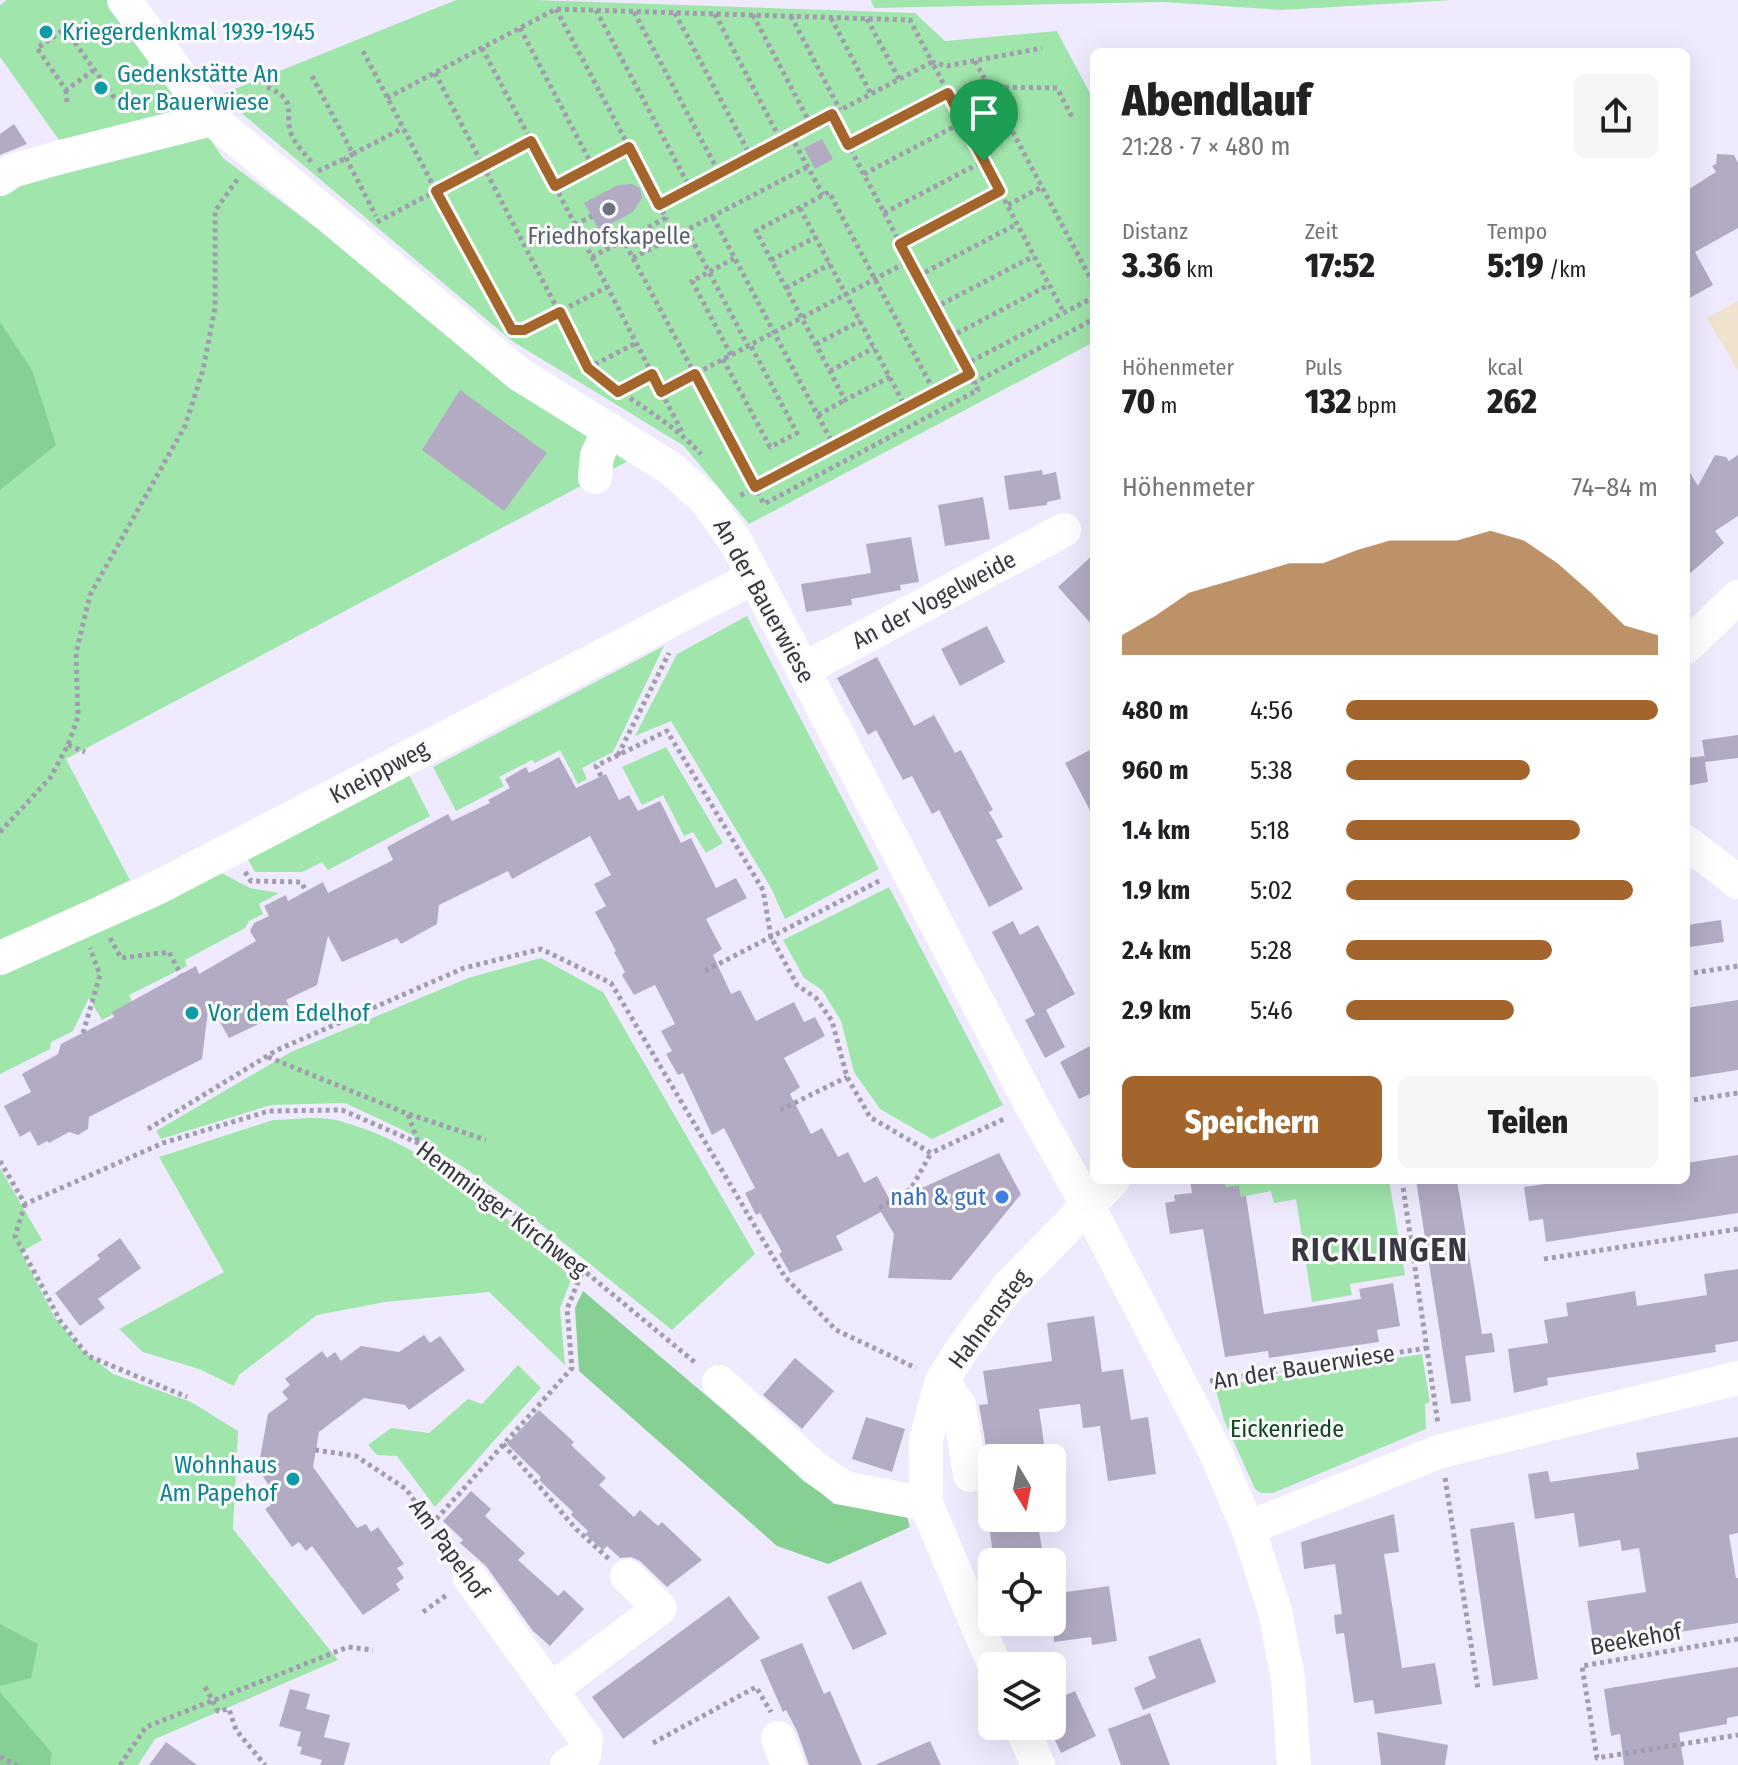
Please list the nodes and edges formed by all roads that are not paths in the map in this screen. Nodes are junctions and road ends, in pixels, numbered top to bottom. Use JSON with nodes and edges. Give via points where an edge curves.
{"nodes":[{"id":1,"x":124,"y":0,"type":"edge"},
{"id":2,"x":212,"y":119,"type":"junction"},
{"id":3,"x":0,"y":179,"type":"edge"},
{"id":4,"x":609,"y":429,"type":"junction"},
{"id":5,"x":595,"y":477,"type":"dead end"},
{"id":6,"x":1064,"y":530,"type":"dead end"},
{"id":7,"x":754,"y":577,"type":"junction"},
{"id":8,"x":1738,"y":597,"type":"edge"},
{"id":9,"x":1690,"y":643,"type":"edge"},
{"id":10,"x":804,"y":669,"type":"junction"},
{"id":11,"x":1690,"y":845,"type":"edge"},
{"id":12,"x":1738,"y":882,"type":"edge"},
{"id":13,"x":0,"y":958,"type":"edge"},
{"id":14,"x":1109,"y":1184,"type":"edge"},
{"id":15,"x":1087,"y":1204,"type":"junction"},
{"id":16,"x":1738,"y":1378,"type":"edge"},
{"id":17,"x":942,"y":1381,"type":"junction"},
{"id":18,"x":719,"y":1382,"type":"road end"},
{"id":19,"x":970,"y":1475,"type":"dead end"},
{"id":20,"x":926,"y":1504,"type":"junction"},
{"id":21,"x":1248,"y":1528,"type":"junction"},
{"id":22,"x":627,"y":1576,"type":"road end"},
{"id":23,"x":470,"y":1578,"type":"road end"},
{"id":24,"x":989,"y":1652,"type":"edge"},
{"id":25,"x":551,"y":1690,"type":"junction"},
{"id":26,"x":1027,"y":1740,"type":"edge"},
{"id":27,"x":567,"y":1765,"type":"edge"},
{"id":28,"x":1038,"y":1765,"type":"edge"},
{"id":29,"x":1294,"y":1765,"type":"edge"}],
"edges":[{"from":1,"to":2,"type":"street","name":"An der Bauerwiese"},
{"from":2,"to":3,"type":"street","via":[[48,160]]},
{"from":2,"to":4,"type":"street","name":"An der Bauerwiese","via":[[519,374]]},
{"from":4,"to":5,"type":"street"},
{"from":4,"to":7,"type":"street","name":"An der Bauerwiese","via":[[670,468],[706,500]]},
{"from":6,"to":10,"type":"street","name":"An der Vogelweide"},
{"from":7,"to":10,"type":"street","name":"An der Bauerwiese"},
{"from":7,"to":13,"type":"street","name":"Kneippweg","via":[[157,888]]},
{"from":8,"to":9,"type":"street"},
{"from":10,"to":15,"type":"street","name":"An der Bauerwiese"},
{"from":11,"to":12,"type":"street"},
{"from":14,"to":15,"type":"street","name":"Hahnensteg"},
{"from":15,"to":17,"type":"street","name":"Hahnensteg","via":[[1009,1286]]},
{"from":15,"to":21,"type":"street","name":"An der Bauerwiese","via":[[1215,1451]]},
{"from":16,"to":21,"type":"street","via":[[1441,1451]]},
{"from":17,"to":19,"type":"street","via":[[959,1405]]},
{"from":17,"to":20,"type":"street","name":"Hahnensteg","via":[[926,1440]]},
{"from":18,"to":20,"type":"street","via":[[844,1488]]},
{"from":20,"to":24,"type":"street","name":"Hahnensteg"},
{"from":21,"to":29,"type":"street","name":"An der Bauerwiese","via":[[1275,1611],[1288,1678]]},
{"from":22,"to":25,"type":"street","via":[[660,1608]]},
{"from":23,"to":25,"type":"street","name":"Am Papehof"},
{"from":25,"to":27,"type":"street","name":"Am Papehof","via":[[586,1739],[584,1755]]},
{"from":26,"to":28,"type":"street"}]}
